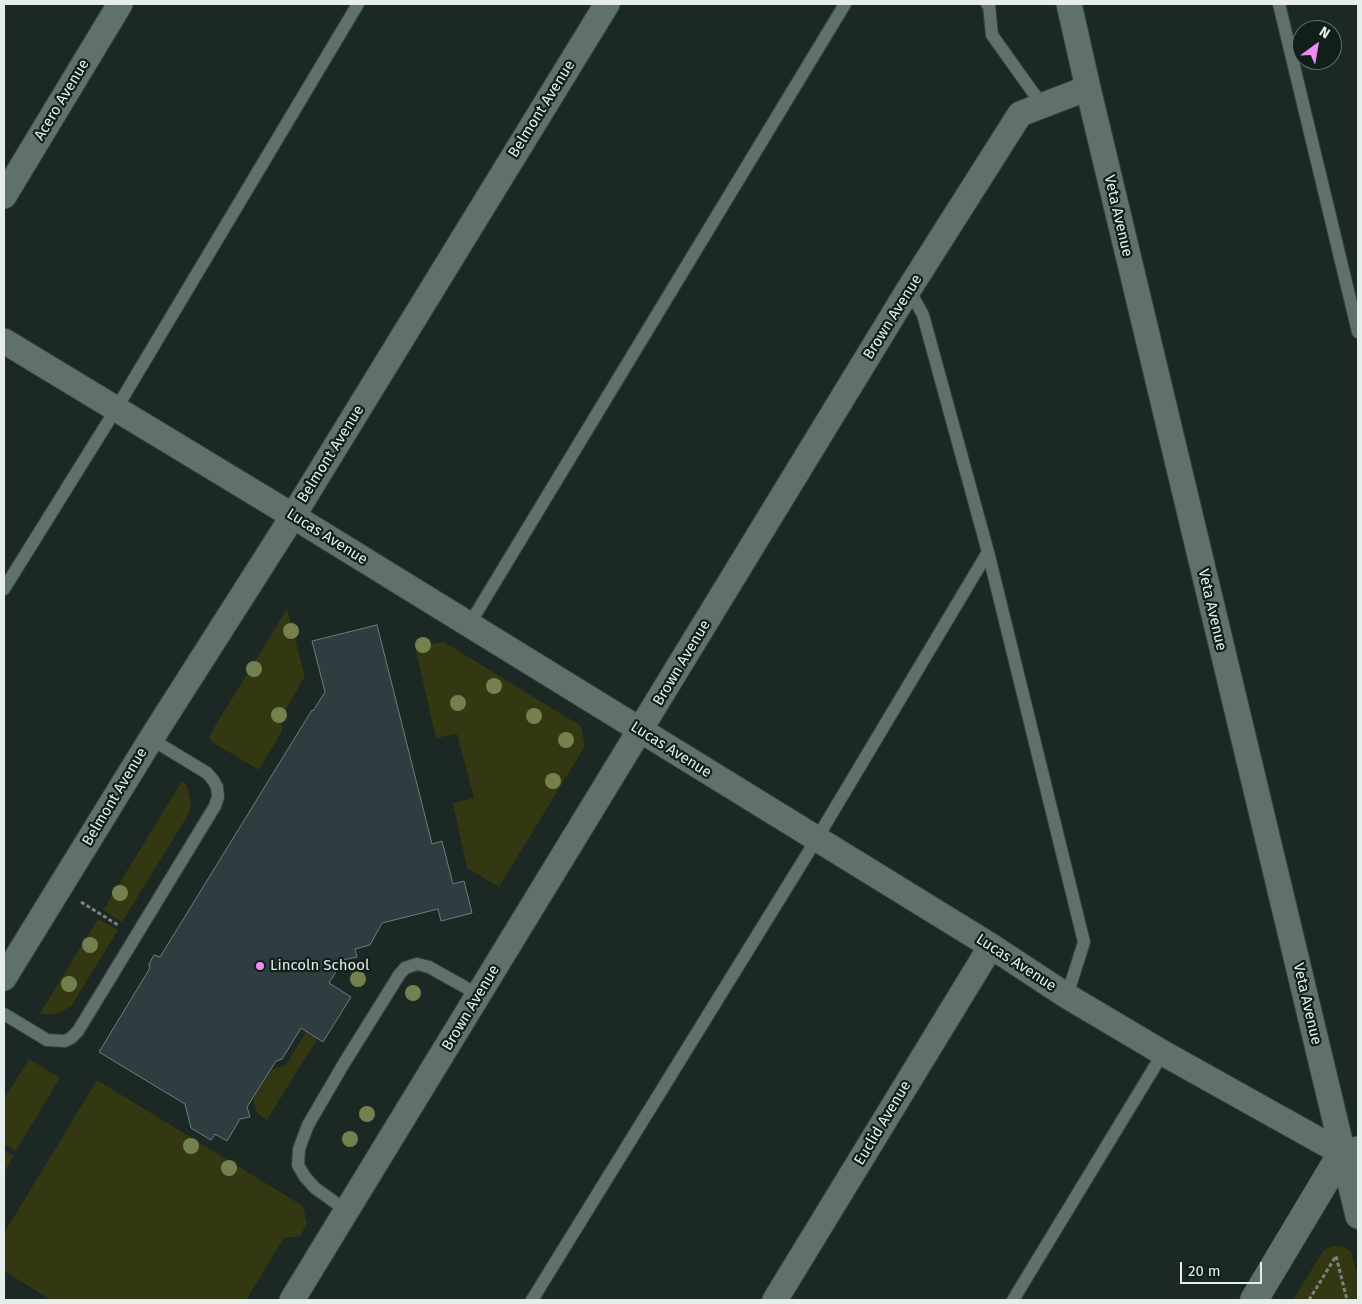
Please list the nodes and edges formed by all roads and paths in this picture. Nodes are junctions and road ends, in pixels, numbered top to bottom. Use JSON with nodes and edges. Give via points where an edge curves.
{"nodes":[{"id":1,"x":120,"y":4,"type":"edge"},
{"id":2,"x":358,"y":4,"type":"edge"},
{"id":3,"x":606,"y":4,"type":"edge"},
{"id":4,"x":845,"y":4,"type":"edge"},
{"id":5,"x":987,"y":4,"type":"edge"},
{"id":6,"x":1069,"y":4,"type":"edge"},
{"id":7,"x":1279,"y":4,"type":"edge"},
{"id":8,"x":1088,"y":88,"type":"junction"},
{"id":9,"x":1042,"y":105,"type":"junction"},
{"id":10,"x":4,"y":196,"type":"edge"},
{"id":11,"x":909,"y":290,"type":"junction"},
{"id":12,"x":1358,"y":332,"type":"edge"},
{"id":13,"x":4,"y":341,"type":"edge"},
{"id":14,"x":116,"y":409,"type":"junction"},
{"id":15,"x":293,"y":516,"type":"junction"},
{"id":16,"x":988,"y":552,"type":"junction"},
{"id":17,"x":4,"y":589,"type":"edge"},
{"id":18,"x":469,"y":625,"type":"junction"},
{"id":19,"x":640,"y":731,"type":"junction"},
{"id":20,"x":151,"y":739,"type":"junction"},
{"id":21,"x":816,"y":840,"type":"junction"},
{"id":22,"x":59,"y":889,"type":"junction"},
{"id":23,"x":136,"y":936,"type":"junction"},
{"id":24,"x":991,"y":946,"type":"junction"},
{"id":25,"x":4,"y":978,"type":"edge"},
{"id":26,"x":479,"y":995,"type":"junction"},
{"id":27,"x":1067,"y":996,"type":"junction"},
{"id":28,"x":4,"y":1014,"type":"edge"},
{"id":29,"x":1163,"y":1053,"type":"junction"},
{"id":30,"x":1350,"y":1151,"type":"edge"},
{"id":31,"x":347,"y":1211,"type":"junction"},
{"id":32,"x":1358,"y":1216,"type":"edge"},
{"id":33,"x":292,"y":1300,"type":"edge"},
{"id":34,"x":532,"y":1300,"type":"edge"},
{"id":35,"x":775,"y":1300,"type":"edge"},
{"id":36,"x":1013,"y":1300,"type":"edge"},
{"id":37,"x":1254,"y":1300,"type":"edge"},
{"id":38,"x":1309,"y":1300,"type":"edge"},
{"id":39,"x":1346,"y":1300,"type":"edge"}],
"edges":[{"from":1,"to":10,"type":"street","name":"Acero Avenue"},
{"from":2,"to":14,"type":"lane"},
{"from":3,"to":15,"type":"street","name":"Belmont Avenue"},
{"from":4,"to":18,"type":"lane"},
{"from":5,"to":9,"type":"lane","via":[[992,35]]},
{"from":6,"to":8,"type":"street","name":"Veta Avenue"},
{"from":7,"to":12,"type":"lane"},
{"from":8,"to":9,"type":"street","name":"Brown Avenue"},
{"from":8,"to":30,"type":"street","name":"Veta Avenue"},
{"from":9,"to":11,"type":"street","name":"Brown Avenue","via":[[1020,114]]},
{"from":11,"to":16,"type":"lane","via":[[923,315]]},
{"from":11,"to":19,"type":"street","name":"Brown Avenue"},
{"from":13,"to":14,"type":"street","name":"Lucas Avenue"},
{"from":14,"to":15,"type":"street","name":"Lucas Avenue"},
{"from":14,"to":17,"type":"lane"},
{"from":15,"to":18,"type":"street","name":"Lucas Avenue"},
{"from":15,"to":20,"type":"street","name":"Belmont Avenue"},
{"from":16,"to":21,"type":"lane"},
{"from":16,"to":27,"type":"lane","via":[[1084,942]]},
{"from":18,"to":19,"type":"street","name":"Lucas Avenue"},
{"from":19,"to":21,"type":"street","name":"Lucas Avenue"},
{"from":19,"to":26,"type":"street","name":"Brown Avenue"},
{"from":20,"to":22,"type":"street","name":"Belmont Avenue"},
{"from":20,"to":23,"type":"lane","via":[[207,773],[214,780],[218,797]]},
{"from":21,"to":24,"type":"street","name":"Lucas Avenue"},
{"from":21,"to":34,"type":"lane"},
{"from":22,"to":23,"type":"path"},
{"from":22,"to":25,"type":"street","name":"Belmont Avenue"},
{"from":23,"to":28,"type":"lane","via":[[71,1038],[57,1042],[48,1040]]},
{"from":24,"to":27,"type":"street","name":"Lucas Avenue"},
{"from":24,"to":35,"type":"street","name":"Euclid Avenue"},
{"from":26,"to":31,"type":"street","name":"Brown Avenue"},
{"from":26,"to":31,"type":"lane","via":[[429,967],[417,964],[405,968],[343,1065],[308,1126],[299,1149],[298,1165],[315,1188]]},
{"from":27,"to":29,"type":"street","name":"Lucas Avenue"},
{"from":29,"to":30,"type":"street","name":"Lucas Avenue"},
{"from":29,"to":36,"type":"lane"},
{"from":30,"to":32,"type":"street","name":"Veta Avenue"},
{"from":30,"to":37,"type":"street"},
{"from":31,"to":33,"type":"street","name":"Brown Avenue"},
{"from":38,"to":39,"type":"path","via":[[1336,1256]]}]}
